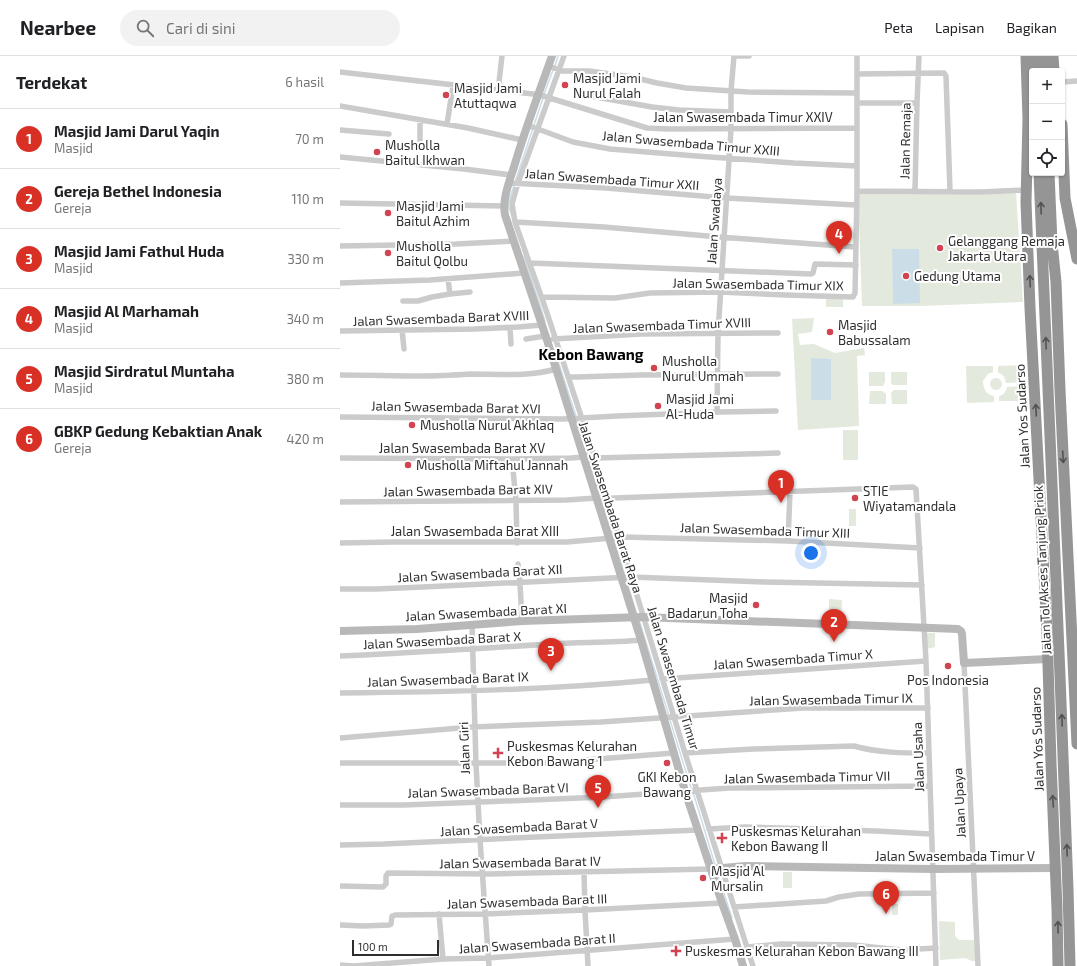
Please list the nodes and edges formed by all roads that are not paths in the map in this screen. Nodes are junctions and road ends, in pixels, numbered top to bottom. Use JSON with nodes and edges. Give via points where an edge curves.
{"nodes":[{"id":1,"x":502,"y":56,"type":"edge"},
{"id":2,"x":552,"y":56,"type":"edge"},
{"id":3,"x":564,"y":56,"type":"edge"},
{"id":4,"x":734,"y":56,"type":"edge"},
{"id":5,"x":738,"y":56,"type":"edge"},
{"id":6,"x":749,"y":56,"type":"edge"},
{"id":7,"x":856,"y":56,"type":"edge"},
{"id":8,"x":919,"y":56,"type":"edge"},
{"id":9,"x":1026,"y":56,"type":"edge"},
{"id":10,"x":1036,"y":56,"type":"edge"},
{"id":11,"x":1045,"y":56,"type":"edge"},
{"id":12,"x":1053,"y":56,"type":"edge"},
{"id":13,"x":554,"y":68,"type":"junction"},
{"id":14,"x":1036,"y":68,"type":"edge"},
{"id":15,"x":1046,"y":68,"type":"edge"},
{"id":16,"x":1054,"y":68,"type":"edge"},
{"id":17,"x":340,"y":72,"type":"edge"},
{"id":18,"x":918,"y":73,"type":"junction"},
{"id":19,"x":857,"y":74,"type":"junction"},
{"id":20,"x":1077,"y":81,"type":"edge"},
{"id":21,"x":1065,"y":82,"type":"edge"},
{"id":22,"x":453,"y":86,"type":"junction"},
{"id":23,"x":498,"y":91,"type":"junction"},
{"id":24,"x":731,"y":91,"type":"junction"},
{"id":25,"x":857,"y":93,"type":"junction"},
{"id":26,"x":579,"y":94,"type":"dead end"},
{"id":27,"x":543,"y":96,"type":"junction"},
{"id":28,"x":857,"y":103,"type":"junction"},
{"id":29,"x":917,"y":103,"type":"junction"},
{"id":30,"x":340,"y":106,"type":"edge"},
{"id":31,"x":731,"y":112,"type":"junction"},
{"id":32,"x":420,"y":120,"type":"junction"},
{"id":33,"x":447,"y":124,"type":"junction"},
{"id":34,"x":528,"y":125,"type":"junction"},
{"id":35,"x":857,"y":128,"type":"junction"},
{"id":36,"x":538,"y":129,"type":"junction"},
{"id":37,"x":730,"y":129,"type":"junction"},
{"id":38,"x":340,"y":130,"type":"edge"},
{"id":39,"x":389,"y":134,"type":"dead end"},
{"id":40,"x":522,"y":140,"type":"junction"},
{"id":41,"x":1063,"y":140,"type":"edge"},
{"id":42,"x":420,"y":145,"type":"dead end"},
{"id":43,"x":340,"y":157,"type":"edge"},
{"id":44,"x":729,"y":159,"type":"junction"},
{"id":45,"x":857,"y":166,"type":"junction"},
{"id":46,"x":1040,"y":176,"type":"edge"},
{"id":47,"x":1049,"y":176,"type":"edge"},
{"id":48,"x":1055,"y":176,"type":"edge"},
{"id":49,"x":513,"y":182,"type":"junction"},
{"id":50,"x":1026,"y":190,"type":"junction"},
{"id":51,"x":857,"y":191,"type":"junction"},
{"id":52,"x":915,"y":191,"type":"junction"},
{"id":53,"x":950,"y":191,"type":"junction"},
{"id":54,"x":726,"y":198,"type":"junction"},
{"id":55,"x":340,"y":203,"type":"edge"},
{"id":56,"x":856,"y":205,"type":"junction"},
{"id":57,"x":504,"y":206,"type":"junction"},
{"id":58,"x":515,"y":222,"type":"junction"},
{"id":59,"x":723,"y":237,"type":"junction"},
{"id":60,"x":514,"y":241,"type":"junction"},
{"id":61,"x":1051,"y":243,"type":"junction"},
{"id":62,"x":340,"y":246,"type":"edge"},
{"id":63,"x":855,"y":247,"type":"junction"},
{"id":64,"x":1077,"y":259,"type":"edge"},
{"id":65,"x":530,"y":263,"type":"junction"},
{"id":66,"x":856,"y":265,"type":"junction"},
{"id":67,"x":721,"y":272,"type":"junction"},
{"id":68,"x":524,"y":273,"type":"junction"},
{"id":69,"x":448,"y":279,"type":"junction"},
{"id":70,"x":340,"y":283,"type":"edge"},
{"id":71,"x":470,"y":292,"type":"dead end"},
{"id":72,"x":720,"y":292,"type":"junction"},
{"id":73,"x":450,"y":294,"type":"junction"},
{"id":74,"x":542,"y":297,"type":"junction"},
{"id":75,"x":403,"y":301,"type":"dead end"},
{"id":76,"x":542,"y":325,"type":"junction"},
{"id":77,"x":510,"y":328,"type":"junction"},
{"id":78,"x":402,"y":330,"type":"junction"},
{"id":79,"x":340,"y":332,"type":"edge"},
{"id":80,"x":718,"y":333,"type":"junction"},
{"id":81,"x":778,"y":333,"type":"dead end"},
{"id":82,"x":526,"y":339,"type":"dead end"},
{"id":83,"x":550,"y":339,"type":"junction"},
{"id":84,"x":511,"y":344,"type":"dead end"},
{"id":85,"x":404,"y":350,"type":"dead end"},
{"id":86,"x":556,"y":369,"type":"junction"},
{"id":87,"x":778,"y":374,"type":"dead end"},
{"id":88,"x":340,"y":375,"type":"edge"},
{"id":89,"x":717,"y":375,"type":"junction"},
{"id":90,"x":568,"y":377,"type":"junction"},
{"id":91,"x":776,"y":411,"type":"dead end"},
{"id":92,"x":717,"y":412,"type":"junction"},
{"id":93,"x":340,"y":417,"type":"edge"},
{"id":94,"x":576,"y":419,"type":"junction"},
{"id":95,"x":1038,"y":439,"type":"junction"},
{"id":96,"x":778,"y":453,"type":"dead end"},
{"id":97,"x":340,"y":458,"type":"edge"},
{"id":98,"x":595,"y":458,"type":"junction"},
{"id":99,"x":512,"y":459,"type":"junction"},
{"id":100,"x":585,"y":459,"type":"junction"},
{"id":101,"x":790,"y":492,"type":"junction"},
{"id":102,"x":597,"y":499,"type":"junction"},
{"id":103,"x":607,"y":499,"type":"junction"},
{"id":104,"x":516,"y":501,"type":"junction"},
{"id":105,"x":340,"y":502,"type":"edge"},
{"id":106,"x":614,"y":537,"type":"junction"},
{"id":107,"x":788,"y":541,"type":"junction"},
{"id":108,"x":340,"y":543,"type":"edge"},
{"id":109,"x":517,"y":543,"type":"junction"},
{"id":110,"x":920,"y":548,"type":"junction"},
{"id":111,"x":518,"y":564,"type":"dead end"},
{"id":112,"x":626,"y":578,"type":"junction"},
{"id":113,"x":520,"y":583,"type":"junction"},
{"id":114,"x":922,"y":585,"type":"junction"},
{"id":115,"x":340,"y":589,"type":"edge"},
{"id":116,"x":639,"y":617,"type":"junction"},
{"id":117,"x":522,"y":621,"type":"junction"},
{"id":118,"x":472,"y":624,"type":"junction"},
{"id":119,"x":924,"y":628,"type":"junction"},
{"id":120,"x":340,"y":631,"type":"edge"},
{"id":121,"x":641,"y":640,"type":"junction"},
{"id":122,"x":472,"y":649,"type":"junction"},
{"id":123,"x":340,"y":656,"type":"edge"},
{"id":124,"x":1048,"y":659,"type":"junction"},
{"id":125,"x":926,"y":662,"type":"junction"},
{"id":126,"x":964,"y":663,"type":"junction"},
{"id":127,"x":1060,"y":676,"type":"junction"},
{"id":128,"x":662,"y":679,"type":"junction"},
{"id":129,"x":652,"y":680,"type":"junction"},
{"id":130,"x":474,"y":691,"type":"junction"},
{"id":131,"x":340,"y":693,"type":"edge"},
{"id":132,"x":928,"y":708,"type":"junction"},
{"id":133,"x":674,"y":716,"type":"junction"},
{"id":134,"x":665,"y":717,"type":"junction"},
{"id":135,"x":474,"y":727,"type":"junction"},
{"id":136,"x":340,"y":738,"type":"edge"},
{"id":137,"x":1077,"y":744,"type":"edge"},
{"id":138,"x":674,"y":753,"type":"junction"},
{"id":139,"x":685,"y":753,"type":"junction"},
{"id":140,"x":929,"y":753,"type":"junction"},
{"id":141,"x":340,"y":763,"type":"edge"},
{"id":142,"x":476,"y":764,"type":"junction"},
{"id":143,"x":930,"y":786,"type":"junction"},
{"id":144,"x":687,"y":791,"type":"junction"},
{"id":145,"x":697,"y":791,"type":"junction"},
{"id":146,"x":478,"y":802,"type":"junction"},
{"id":147,"x":340,"y":805,"type":"edge"},
{"id":148,"x":709,"y":829,"type":"junction"},
{"id":149,"x":698,"y":830,"type":"junction"},
{"id":150,"x":931,"y":834,"type":"junction"},
{"id":151,"x":480,"y":840,"type":"junction"},
{"id":152,"x":340,"y":845,"type":"edge"},
{"id":153,"x":721,"y":868,"type":"junction"},
{"id":154,"x":1056,"y":868,"type":"junction"},
{"id":155,"x":712,"y":869,"type":"junction"},
{"id":156,"x":932,"y":869,"type":"junction"},
{"id":157,"x":974,"y":869,"type":"junction"},
{"id":158,"x":584,"y":872,"type":"junction"},
{"id":159,"x":482,"y":874,"type":"junction"},
{"id":160,"x":340,"y":886,"type":"edge"},
{"id":161,"x":934,"y":893,"type":"junction"},
{"id":162,"x":722,"y":903,"type":"junction"},
{"id":163,"x":734,"y":907,"type":"junction"},
{"id":164,"x":584,"y":910,"type":"junction"},
{"id":165,"x":439,"y":914,"type":"junction"},
{"id":166,"x":485,"y":914,"type":"junction"},
{"id":167,"x":340,"y":925,"type":"edge"},
{"id":168,"x":735,"y":939,"type":"junction"},
{"id":169,"x":747,"y":947,"type":"junction"},
{"id":170,"x":936,"y":948,"type":"junction"},
{"id":171,"x":587,"y":951,"type":"junction"},
{"id":172,"x":488,"y":958,"type":"junction"},
{"id":173,"x":443,"y":959,"type":"junction"},
{"id":174,"x":1066,"y":962,"type":"edge"},
{"id":175,"x":422,"y":964,"type":"edge"},
{"id":176,"x":340,"y":965,"type":"edge"},
{"id":177,"x":488,"y":966,"type":"edge"},
{"id":178,"x":588,"y":966,"type":"edge"},
{"id":179,"x":743,"y":966,"type":"edge"},
{"id":180,"x":753,"y":966,"type":"edge"},
{"id":181,"x":936,"y":966,"type":"edge"},
{"id":182,"x":978,"y":966,"type":"edge"}],
"edges":[{"from":1,"to":23,"type":"street"},
{"from":2,"to":13,"type":"street","name":"Jalan Swasembada Barat Raya"},
{"from":3,"to":13,"type":"street"},
{"from":4,"to":24,"type":"street","name":"Jalan Swadaya"},
{"from":5,"to":6,"type":"street"},
{"from":7,"to":19,"type":"street","name":"Jalan Swasembada Timur XIX"},
{"from":8,"to":18,"type":"street","name":"Jalan Remaja"},
{"from":9,"to":50,"type":"highway","name":"Jalan Yos Sudarso"},
{"from":10,"to":14,"type":"highway"},
{"from":11,"to":15,"type":"highway"},
{"from":12,"to":16,"type":"highway"},
{"from":13,"to":24,"type":"street","via":[[632,77],[686,88]]},
{"from":13,"to":27,"type":"street","name":"Jalan Swasembada Barat Raya"},
{"from":13,"to":27,"type":"street"},
{"from":17,"to":22,"type":"street","name":"Jalan Swasembada Timur XXIV"},
{"from":18,"to":19,"type":"street"},
{"from":18,"to":29,"type":"street","name":"Jalan Remaja"},
{"from":18,"to":53,"type":"street","via":[[945,74]]},
{"from":19,"to":25,"type":"street","name":"Jalan Swasembada Timur XIX"},
{"from":20,"to":21,"type":"street"},
{"from":22,"to":23,"type":"street","name":"Jalan Swasembada Timur XXIV"},
{"from":22,"to":33,"type":"street"},
{"from":23,"to":27,"type":"street","name":"Jalan Swasembada Timur XXIV"},
{"from":24,"to":25,"type":"street"},
{"from":24,"to":31,"type":"street","name":"Jalan Swadaya"},
{"from":25,"to":28,"type":"street","name":"Jalan Swasembada Timur XIX"},
{"from":26,"to":31,"type":"street","via":[[652,107]]},
{"from":27,"to":34,"type":"street","name":"Jalan Swasembada Barat Raya"},
{"from":27,"to":36,"type":"street"},
{"from":27,"to":37,"type":"street","name":"Jalan Swasembada Timur XXIV","via":[[647,128]]},
{"from":28,"to":29,"type":"street"},
{"from":28,"to":35,"type":"street","name":"Jalan Swasembada Timur XIX"},
{"from":29,"to":52,"type":"street","name":"Jalan Remaja"},
{"from":30,"to":32,"type":"street"},
{"from":31,"to":37,"type":"street","name":"Jalan Swadaya"},
{"from":32,"to":33,"type":"street"},
{"from":32,"to":42,"type":"street"},
{"from":33,"to":40,"type":"street"},
{"from":34,"to":36,"type":"street","name":"Jalan Swasembada Timur XXIII"},
{"from":34,"to":40,"type":"street","name":"Jalan Swasembada Barat Raya"},
{"from":35,"to":37,"type":"street","name":"Jalan Swasembada Timur XXIV"},
{"from":35,"to":45,"type":"street","name":"Jalan Swasembada Timur XIX"},
{"from":36,"to":44,"type":"street","name":"Jalan Swasembada Timur XXIII","via":[[573,142],[610,149]]},
{"from":36,"to":49,"type":"street"},
{"from":37,"to":44,"type":"street","name":"Jalan Swadaya"},
{"from":38,"to":39,"type":"street"},
{"from":40,"to":49,"type":"street","name":"Jalan Swasembada Barat Raya"},
{"from":41,"to":64,"type":"highway","via":[[1065,198]]},
{"from":43,"to":49,"type":"street","name":"Jalan Swasembada Timur XXII","via":[[464,169]]},
{"from":44,"to":45,"type":"street","name":"Jalan Swasembada Timur XXIII"},
{"from":44,"to":54,"type":"street","name":"Jalan Swadaya"},
{"from":45,"to":51,"type":"street","name":"Jalan Swasembada Timur XIX"},
{"from":61,"to":46,"type":"highway","name":"Jalan Tol Akses Tanjung Priok","one_way":true},
{"from":47,"to":61,"type":"highway","name":"Jalan Tol Akses Tanjung Priok"},
{"from":48,"to":61,"type":"highway"},
{"from":49,"to":54,"type":"street","name":"Jalan Swasembada Timur XXII"},
{"from":49,"to":57,"type":"street","name":"Jalan Swasembada Barat Raya"},
{"from":49,"to":58,"type":"street","via":[[512,204]]},
{"from":50,"to":53,"type":"street"},
{"from":95,"to":50,"type":"highway","name":"Jalan Yos Sudarso","one_way":true},
{"from":51,"to":52,"type":"street","name":"Jalan Remaja"},
{"from":51,"to":56,"type":"street","name":"Jalan Swasembada Timur XIX"},
{"from":52,"to":53,"type":"street"},
{"from":54,"to":56,"type":"street","name":"Jalan Swasembada Timur XXII"},
{"from":54,"to":59,"type":"street","name":"Jalan Swadaya"},
{"from":55,"to":57,"type":"street"},
{"from":56,"to":63,"type":"street","name":"Jalan Swasembada Timur XIX"},
{"from":57,"to":60,"type":"street","name":"Jalan Swasembada Barat Raya"},
{"from":58,"to":59,"type":"street"},
{"from":58,"to":65,"type":"street"},
{"from":59,"to":63,"type":"street"},
{"from":59,"to":67,"type":"street","name":"Jalan Swadaya"},
{"from":60,"to":62,"type":"street"},
{"from":60,"to":68,"type":"street","name":"Jalan Swasembada Barat Raya"},
{"from":127,"to":61,"type":"highway","name":"Jalan Tol Akses Tanjung Priok","one_way":true},
{"from":61,"to":137,"type":"highway","name":"Jalan Tol Akses Tanjung Priok","one_way":true,"via":[[1056,282]]},
{"from":63,"to":66,"type":"street","name":"Jalan Swasembada Timur XIX"},
{"from":65,"to":67,"type":"street"},
{"from":65,"to":74,"type":"street"},
{"from":66,"to":67,"type":"street","via":[[815,264],[812,274]]},
{"from":66,"to":72,"type":"street","name":"Jalan Swasembada Timur XIX","via":[[855,293],[851,297]]},
{"from":67,"to":72,"type":"street","name":"Jalan Swadaya"},
{"from":68,"to":69,"type":"street"},
{"from":68,"to":76,"type":"street","name":"Jalan Swasembada Barat Raya"},
{"from":69,"to":70,"type":"street"},
{"from":69,"to":73,"type":"street"},
{"from":71,"to":73,"type":"street"},
{"from":72,"to":74,"type":"street","name":"Jalan Swasembada Timur XIX","via":[[650,293],[615,298]]},
{"from":72,"to":80,"type":"street","name":"Jalan Swadaya"},
{"from":73,"to":75,"type":"street","via":[[418,301]]},
{"from":74,"to":83,"type":"street"},
{"from":76,"to":77,"type":"street","name":"Jalan Swasembada Barat XVIII"},
{"from":76,"to":83,"type":"street","name":"Jalan Swasembada Barat Raya"},
{"from":77,"to":78,"type":"street","name":"Jalan Swasembada Barat XVIII"},
{"from":77,"to":84,"type":"street"},
{"from":78,"to":79,"type":"street","name":"Jalan Swasembada Barat XVIII"},
{"from":78,"to":85,"type":"street"},
{"from":80,"to":81,"type":"street","name":"Jalan Swasembada Timur XVIII"},
{"from":80,"to":83,"type":"street","name":"Jalan Swasembada Timur XVIII"},
{"from":80,"to":89,"type":"street","name":"Jalan Swadaya"},
{"from":82,"to":83,"type":"street","name":"Jalan Swasembada Timur XVIII"},
{"from":83,"to":86,"type":"street","name":"Jalan Swasembada Barat Raya"},
{"from":83,"to":90,"type":"street"},
{"from":86,"to":88,"type":"street","via":[[528,374]]},
{"from":86,"to":94,"type":"street","name":"Jalan Swasembada Barat Raya"},
{"from":87,"to":89,"type":"street"},
{"from":89,"to":90,"type":"street"},
{"from":89,"to":92,"type":"street","name":"Jalan Swadaya"},
{"from":90,"to":94,"type":"street"},
{"from":91,"to":92,"type":"street","name":"Jalan Swasembada Barat XVI"},
{"from":92,"to":94,"type":"street","name":"Jalan Swasembada Barat XVI"},
{"from":93,"to":94,"type":"street","name":"Jalan Swasembada Barat XVI"},
{"from":94,"to":98,"type":"street"},
{"from":94,"to":100,"type":"street","name":"Jalan Swasembada Barat Raya"},
{"from":95,"to":124,"type":"highway","name":"Jalan Yos Sudarso"},
{"from":95,"to":127,"type":"highway","via":[[1045,471],[1055,670]]},
{"from":96,"to":98,"type":"street","name":"Jalan Swasembada Barat XV"},
{"from":97,"to":99,"type":"street","name":"Jalan Swasembada Barat XV"},
{"from":98,"to":100,"type":"street","name":"Jalan Swasembada Barat XV"},
{"from":98,"to":103,"type":"street"},
{"from":99,"to":100,"type":"street","name":"Jalan Swasembada Barat XV"},
{"from":99,"to":104,"type":"street"},
{"from":100,"to":102,"type":"street","name":"Jalan Swasembada Barat Raya"},
{"from":101,"to":103,"type":"street","name":"Jalan Swasembada Barat XIV"},
{"from":101,"to":107,"type":"street"},
{"from":101,"to":110,"type":"street","name":"Jalan Usaha","via":[[916,488]]},
{"from":102,"to":103,"type":"street","name":"Jalan Swasembada Barat XIV"},
{"from":102,"to":104,"type":"street","name":"Jalan Swasembada Barat XIV"},
{"from":102,"to":106,"type":"street","name":"Jalan Swasembada Barat Raya"},
{"from":103,"to":106,"type":"street"},
{"from":104,"to":105,"type":"street","name":"Jalan Swasembada Barat XIV"},
{"from":104,"to":109,"type":"street"},
{"from":106,"to":107,"type":"street","name":"Jalan Swasembada Timur XIII"},
{"from":106,"to":109,"type":"street","name":"Jalan Swasembada Barat XIII","via":[[578,542]]},
{"from":106,"to":112,"type":"street","name":"Jalan Swasembada Barat Raya"},
{"from":107,"to":110,"type":"street","name":"Jalan Swasembada Timur XIII"},
{"from":108,"to":109,"type":"street","name":"Jalan Swasembada Barat XIII"},
{"from":110,"to":114,"type":"street","name":"Jalan Usaha"},
{"from":111,"to":113,"type":"street"},
{"from":112,"to":113,"type":"street","name":"Jalan Swasembada Barat XII"},
{"from":112,"to":114,"type":"street","name":"Jalan Swasembada Barat XII"},
{"from":112,"to":116,"type":"street","name":"Jalan Swasembada Barat Raya"},
{"from":113,"to":115,"type":"street","name":"Jalan Swasembada Barat XII"},
{"from":113,"to":117,"type":"street"},
{"from":114,"to":119,"type":"street","name":"Jalan Usaha"},
{"from":116,"to":117,"type":"street","name":"Jalan Swasembada Barat XI"},
{"from":116,"to":119,"type":"street","name":"Jalan Swasembada Barat XI"},
{"from":116,"to":121,"type":"street","name":"Jalan Swasembada Barat Raya"},
{"from":116,"to":128,"type":"street","name":"Jalan Swasembada Timur"},
{"from":117,"to":118,"type":"street","name":"Jalan Swasembada Barat XI"},
{"from":118,"to":120,"type":"street","name":"Jalan Swasembada Barat XI","via":[[416,629]]},
{"from":118,"to":122,"type":"street","name":"Jalan Giri"},
{"from":119,"to":125,"type":"street","name":"Jalan Usaha"},
{"from":119,"to":126,"type":"street","name":"Jalan Swasembada Barat XI","via":[[960,629]]},
{"from":121,"to":122,"type":"street","name":"Jalan Swasembada Barat X"},
{"from":121,"to":129,"type":"street","name":"Jalan Swasembada Barat Raya"},
{"from":122,"to":123,"type":"street","name":"Jalan Swasembada Barat X"},
{"from":122,"to":130,"type":"street","name":"Jalan Giri"},
{"from":124,"to":126,"type":"street"},
{"from":154,"to":124,"type":"highway","name":"Jalan Yos Sudarso","one_way":true},
{"from":125,"to":128,"type":"street","name":"Jalan Swasembada Timur X"},
{"from":125,"to":132,"type":"street","name":"Jalan Usaha"},
{"from":126,"to":157,"type":"street","name":"Jalan Upaya"},
{"from":174,"to":127,"type":"highway","name":"Jalan Tol Akses Tanjung Priok","one_way":true,"via":[[1068,889]]},
{"from":128,"to":133,"type":"street","name":"Jalan Swasembada Timur"},
{"from":129,"to":130,"type":"street","name":"Jalan Swasembada Barat IX"},
{"from":129,"to":134,"type":"street","name":"Jalan Swasembada Barat Raya"},
{"from":130,"to":131,"type":"street","name":"Jalan Swasembada Barat IX"},
{"from":130,"to":135,"type":"street","name":"Jalan Giri"},
{"from":132,"to":133,"type":"street","name":"Jalan Swasembada Timur IX","via":[[803,708]]},
{"from":132,"to":140,"type":"street","name":"Jalan Usaha"},
{"from":133,"to":134,"type":"street","name":"Jalan Swasembada Timur IX"},
{"from":133,"to":139,"type":"street","name":"Jalan Swasembada Timur"},
{"from":134,"to":135,"type":"street","name":"Jalan Swasembada Timur IX"},
{"from":134,"to":138,"type":"street","name":"Jalan Swasembada Barat Raya"},
{"from":135,"to":136,"type":"street","name":"Jalan Swasembada Timur IX"},
{"from":135,"to":142,"type":"street","name":"Jalan Giri"},
{"from":138,"to":142,"type":"street","via":[[547,763]]},
{"from":138,"to":144,"type":"street","name":"Jalan Swasembada Barat Raya"},
{"from":139,"to":140,"type":"street","via":[[854,746],[904,753]]},
{"from":139,"to":145,"type":"street","name":"Jalan Swasembada Timur"},
{"from":140,"to":143,"type":"street","name":"Jalan Usaha"},
{"from":141,"to":142,"type":"street"},
{"from":142,"to":146,"type":"street","name":"Jalan Giri"},
{"from":143,"to":145,"type":"street","name":"Jalan Swasembada Timur VII","via":[[729,788]]},
{"from":143,"to":150,"type":"street","name":"Jalan Usaha"},
{"from":144,"to":145,"type":"street","name":"Jalan Swasembada Timur VII"},
{"from":144,"to":146,"type":"street","name":"Jalan Swasembada Barat VI"},
{"from":144,"to":149,"type":"street","name":"Jalan Swasembada Barat Raya"},
{"from":145,"to":148,"type":"street","name":"Jalan Swasembada Timur"},
{"from":146,"to":147,"type":"street","name":"Jalan Swasembada Barat VI"},
{"from":146,"to":151,"type":"street","name":"Jalan Giri"},
{"from":148,"to":150,"type":"street","via":[[745,827]]},
{"from":148,"to":153,"type":"street","name":"Jalan Swasembada Timur"},
{"from":149,"to":151,"type":"street","name":"Jalan Swasembada Barat V"},
{"from":149,"to":155,"type":"street","name":"Jalan Swasembada Barat Raya"},
{"from":150,"to":156,"type":"street","name":"Jalan Usaha"},
{"from":151,"to":152,"type":"street","name":"Jalan Swasembada Barat V"},
{"from":151,"to":159,"type":"street","name":"Jalan Giri"},
{"from":153,"to":155,"type":"street","name":"Jalan Swasembada Timur V"},
{"from":153,"to":156,"type":"street","name":"Jalan Swasembada Timur V","via":[[746,866]]},
{"from":153,"to":163,"type":"street","name":"Jalan Swasembada Timur"},
{"from":154,"to":157,"type":"street","name":"Jalan Swasembada Timur V"},
{"from":174,"to":154,"type":"highway","name":"Jalan Yos Sudarso","one_way":true},
{"from":155,"to":158,"type":"street","name":"Jalan Swasembada Barat IV"},
{"from":155,"to":162,"type":"street","name":"Jalan Swasembada Barat Raya"},
{"from":156,"to":157,"type":"street","name":"Jalan Swasembada Timur V"},
{"from":156,"to":161,"type":"street","name":"Jalan Usaha"},
{"from":157,"to":182,"type":"street","name":"Jalan Upaya"},
{"from":158,"to":159,"type":"street","name":"Jalan Swasembada Barat IV"},
{"from":158,"to":164,"type":"street"},
{"from":159,"to":160,"type":"street","name":"Jalan Swasembada Barat IV","via":[[388,873],[383,887]]},
{"from":159,"to":166,"type":"street","name":"Jalan Giri"},
{"from":161,"to":163,"type":"street","via":[[859,894],[830,901]]},
{"from":161,"to":170,"type":"street","name":"Jalan Usaha"},
{"from":162,"to":164,"type":"street","name":"Jalan Swasembada Barat III"},
{"from":162,"to":168,"type":"street","name":"Jalan Swasembada Barat Raya"},
{"from":163,"to":169,"type":"street","name":"Jalan Swasembada Timur"},
{"from":164,"to":166,"type":"street","name":"Jalan Swasembada Barat III"},
{"from":164,"to":171,"type":"street"},
{"from":165,"to":166,"type":"street","name":"Jalan Swasembada Barat III"},
{"from":165,"to":167,"type":"street","name":"Jalan Swasembada Barat III","via":[[393,915],[389,925]]},
{"from":165,"to":173,"type":"street"},
{"from":166,"to":172,"type":"street","name":"Jalan Giri"},
{"from":168,"to":171,"type":"street","name":"Jalan Swasembada Barat II"},
{"from":168,"to":179,"type":"street","name":"Jalan Swasembada Barat Raya"},
{"from":169,"to":170,"type":"street","via":[[781,944],[901,950]]},
{"from":169,"to":180,"type":"street","name":"Jalan Swasembada Timur"},
{"from":170,"to":181,"type":"street","name":"Jalan Usaha"},
{"from":171,"to":172,"type":"street","name":"Jalan Swasembada Barat II"},
{"from":171,"to":178,"type":"street"},
{"from":172,"to":173,"type":"street","name":"Jalan Swasembada Barat II"},
{"from":172,"to":177,"type":"street","name":"Jalan Giri"},
{"from":173,"to":175,"type":"street","name":"Jalan Swasembada Barat II"},
{"from":175,"to":176,"type":"street","name":"Jalan Swasembada Barat II"}]}
